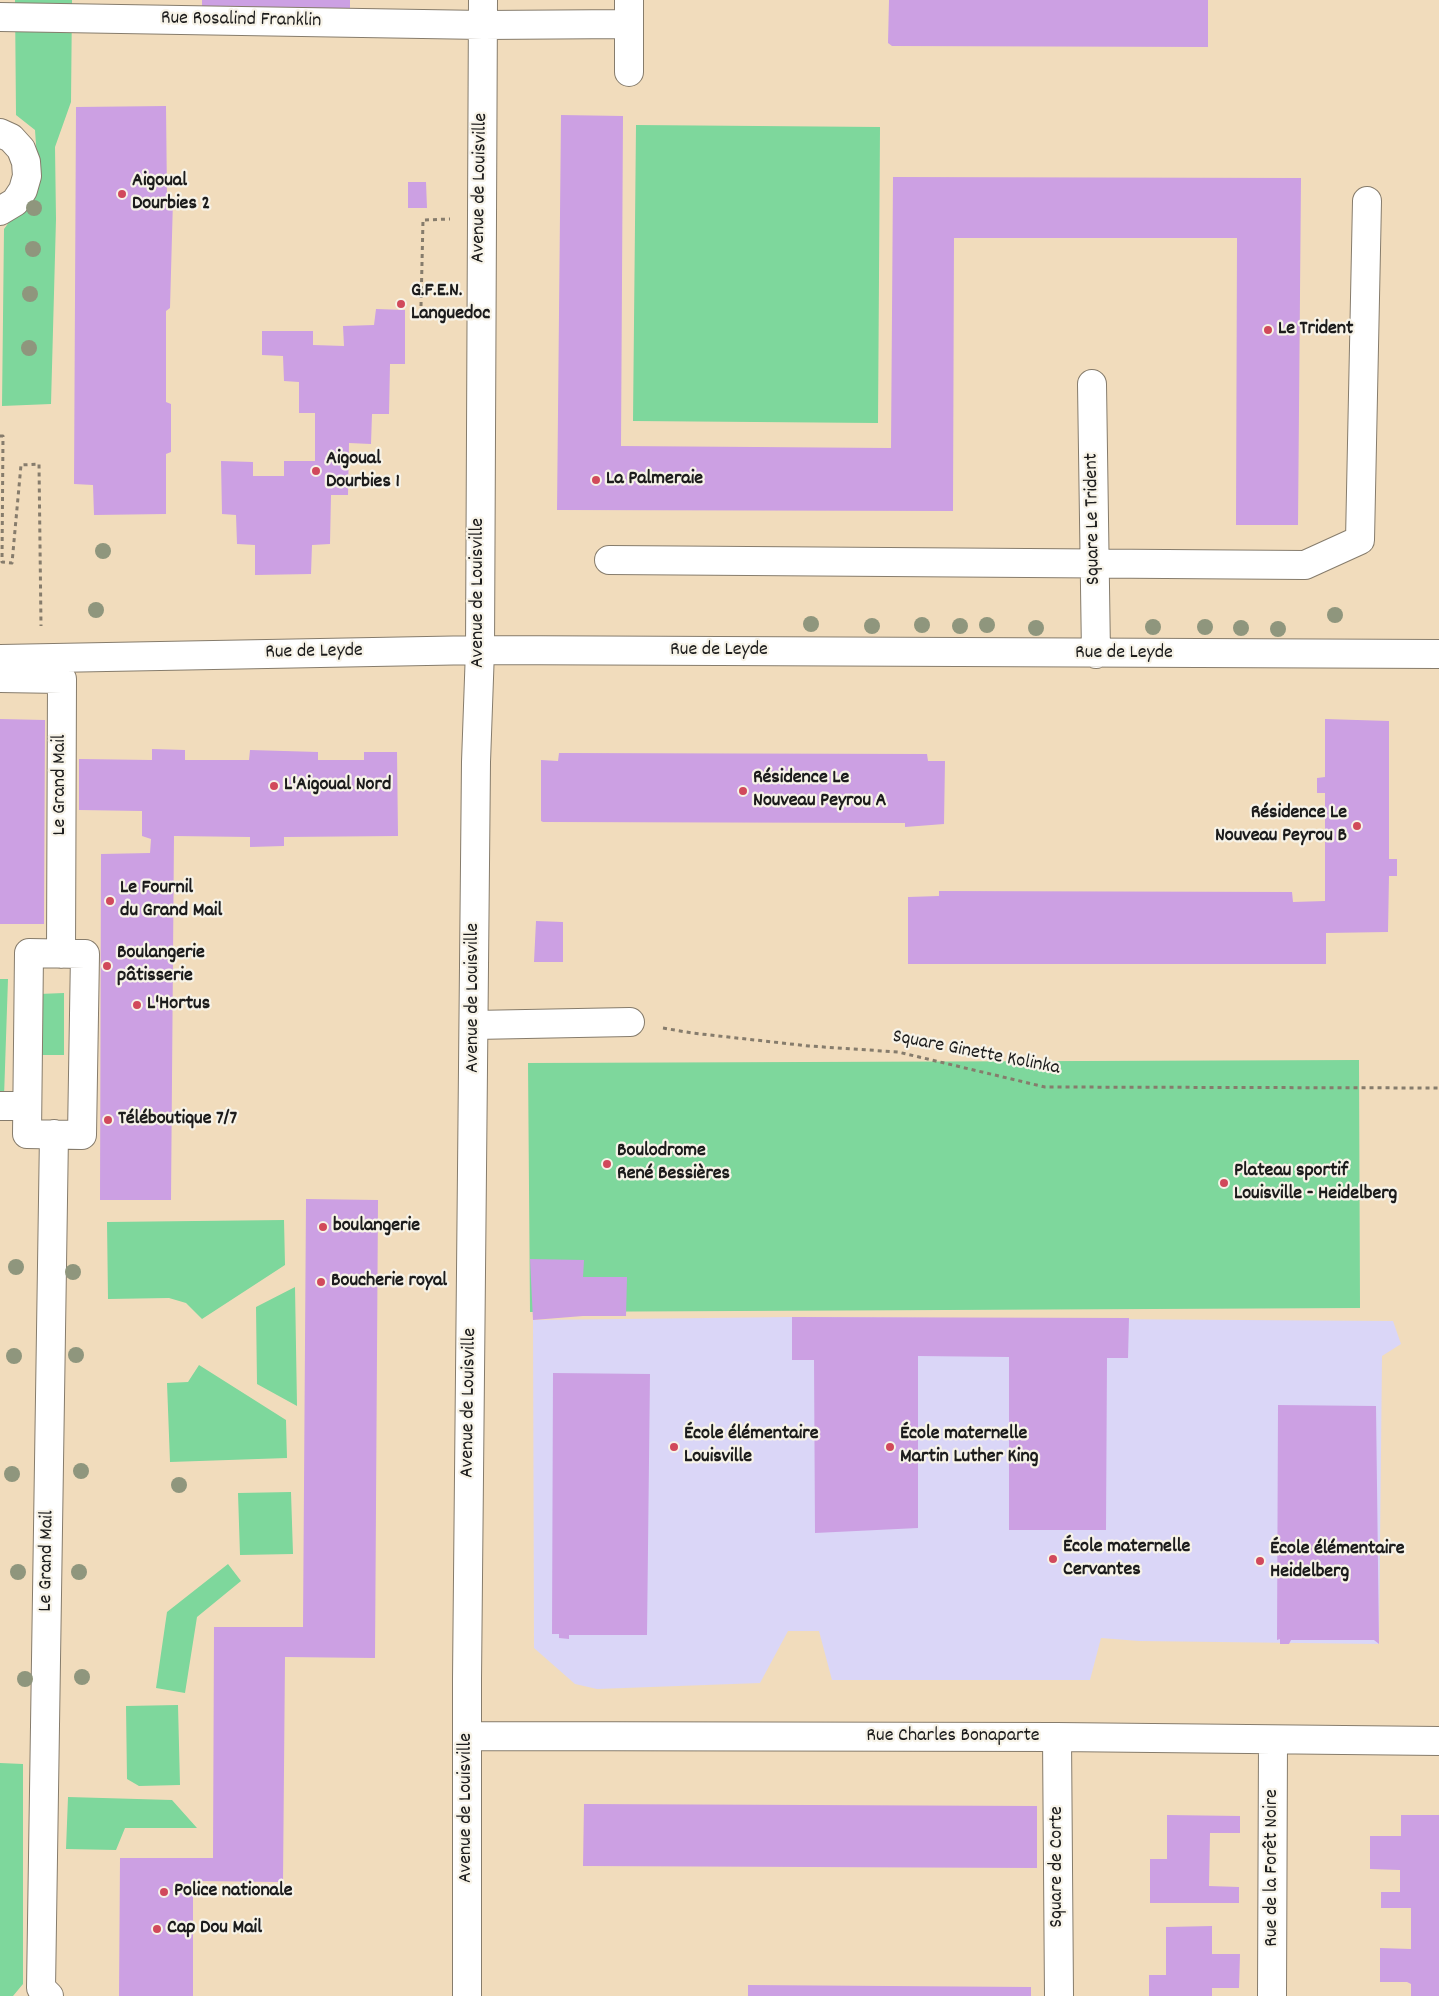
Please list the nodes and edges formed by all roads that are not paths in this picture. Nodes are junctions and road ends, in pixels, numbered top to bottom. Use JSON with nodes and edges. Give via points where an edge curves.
{"nodes":[{"id":1,"x":483,"y":12,"type":"edge"},
{"id":2,"x":628,"y":12,"type":"edge"},
{"id":3,"x":0,"y":17,"type":"edge"},
{"id":4,"x":629,"y":72,"type":"dead end"},
{"id":5,"x":0,"y":133,"type":"edge"},
{"id":6,"x":1366,"y":201,"type":"dead end"},
{"id":7,"x":0,"y":211,"type":"edge"},
{"id":8,"x":1092,"y":384,"type":"dead end"},
{"id":9,"x":609,"y":560,"type":"dead end"},
{"id":10,"x":1094,"y":564,"type":"junction"},
{"id":11,"x":480,"y":650,"type":"junction"},
{"id":12,"x":1096,"y":654,"type":"junction"},
{"id":13,"x":1439,"y":654,"type":"edge"},
{"id":14,"x":2,"y":672,"type":"edge"},
{"id":15,"x":61,"y":954,"type":"junction"},
{"id":16,"x":630,"y":1022,"type":"road end"},
{"id":17,"x":474,"y":1025,"type":"junction"},
{"id":18,"x":0,"y":1106,"type":"edge"},
{"id":19,"x":27,"y":1106,"type":"junction"},
{"id":20,"x":54,"y":1134,"type":"junction"},
{"id":21,"x":467,"y":1736,"type":"junction"},
{"id":22,"x":1057,"y":1737,"type":"junction"},
{"id":23,"x":1273,"y":1740,"type":"junction"},
{"id":24,"x":1439,"y":1741,"type":"edge"},
{"id":25,"x":41,"y":1993,"type":"edge"},
{"id":26,"x":467,"y":1996,"type":"edge"},
{"id":27,"x":1059,"y":1996,"type":"edge"},
{"id":28,"x":1272,"y":1996,"type":"edge"}],
"edges":[{"from":1,"to":2,"type":"street","name":"Rue Rosalind Franklin"},
{"from":1,"to":3,"type":"street","name":"Rue Rosalind Franklin"},
{"from":1,"to":11,"type":"street","name":"Avenue de Louisville"},
{"from":2,"to":4,"type":"street"},
{"from":5,"to":7,"type":"street","via":[[11,138],[21,149],[27,176],[23,190],[14,202]]},
{"from":6,"to":10,"type":"street","via":[[1360,540],[1305,565]]},
{"from":8,"to":10,"type":"street","name":"Square Le Trident"},
{"from":9,"to":10,"type":"street"},
{"from":10,"to":12,"type":"street","name":"Square Le Trident"},
{"from":11,"to":12,"type":"street","name":"Rue de Leyde"},
{"from":11,"to":14,"type":"street","name":"Rue de Leyde","via":[[41,657]]},
{"from":11,"to":17,"type":"street","name":"Avenue de Louisville"},
{"from":12,"to":13,"type":"street","name":"Rue de Leyde"},
{"from":14,"to":15,"type":"street","name":"Le Grand Mail","via":[[62,679]]},
{"from":15,"to":19,"type":"street","via":[[29,953]]},
{"from":15,"to":20,"type":"street","via":[[84,954],[82,1135]]},
{"from":16,"to":17,"type":"street"},
{"from":17,"to":21,"type":"street","name":"Avenue de Louisville"},
{"from":18,"to":19,"type":"street"},
{"from":19,"to":20,"type":"street","via":[[27,1134]]},
{"from":20,"to":25,"type":"street","name":"Le Grand Mail"},
{"from":21,"to":22,"type":"street","name":"Rue Charles Bonaparte"},
{"from":21,"to":26,"type":"street","name":"Avenue de Louisville"},
{"from":22,"to":23,"type":"street","name":"Rue Charles Bonaparte"},
{"from":22,"to":27,"type":"street","name":"Square de Corte"},
{"from":23,"to":24,"type":"street","name":"Rue Charles Bonaparte"},
{"from":23,"to":28,"type":"street","name":"Rue de la Forêt Noire"}]}
